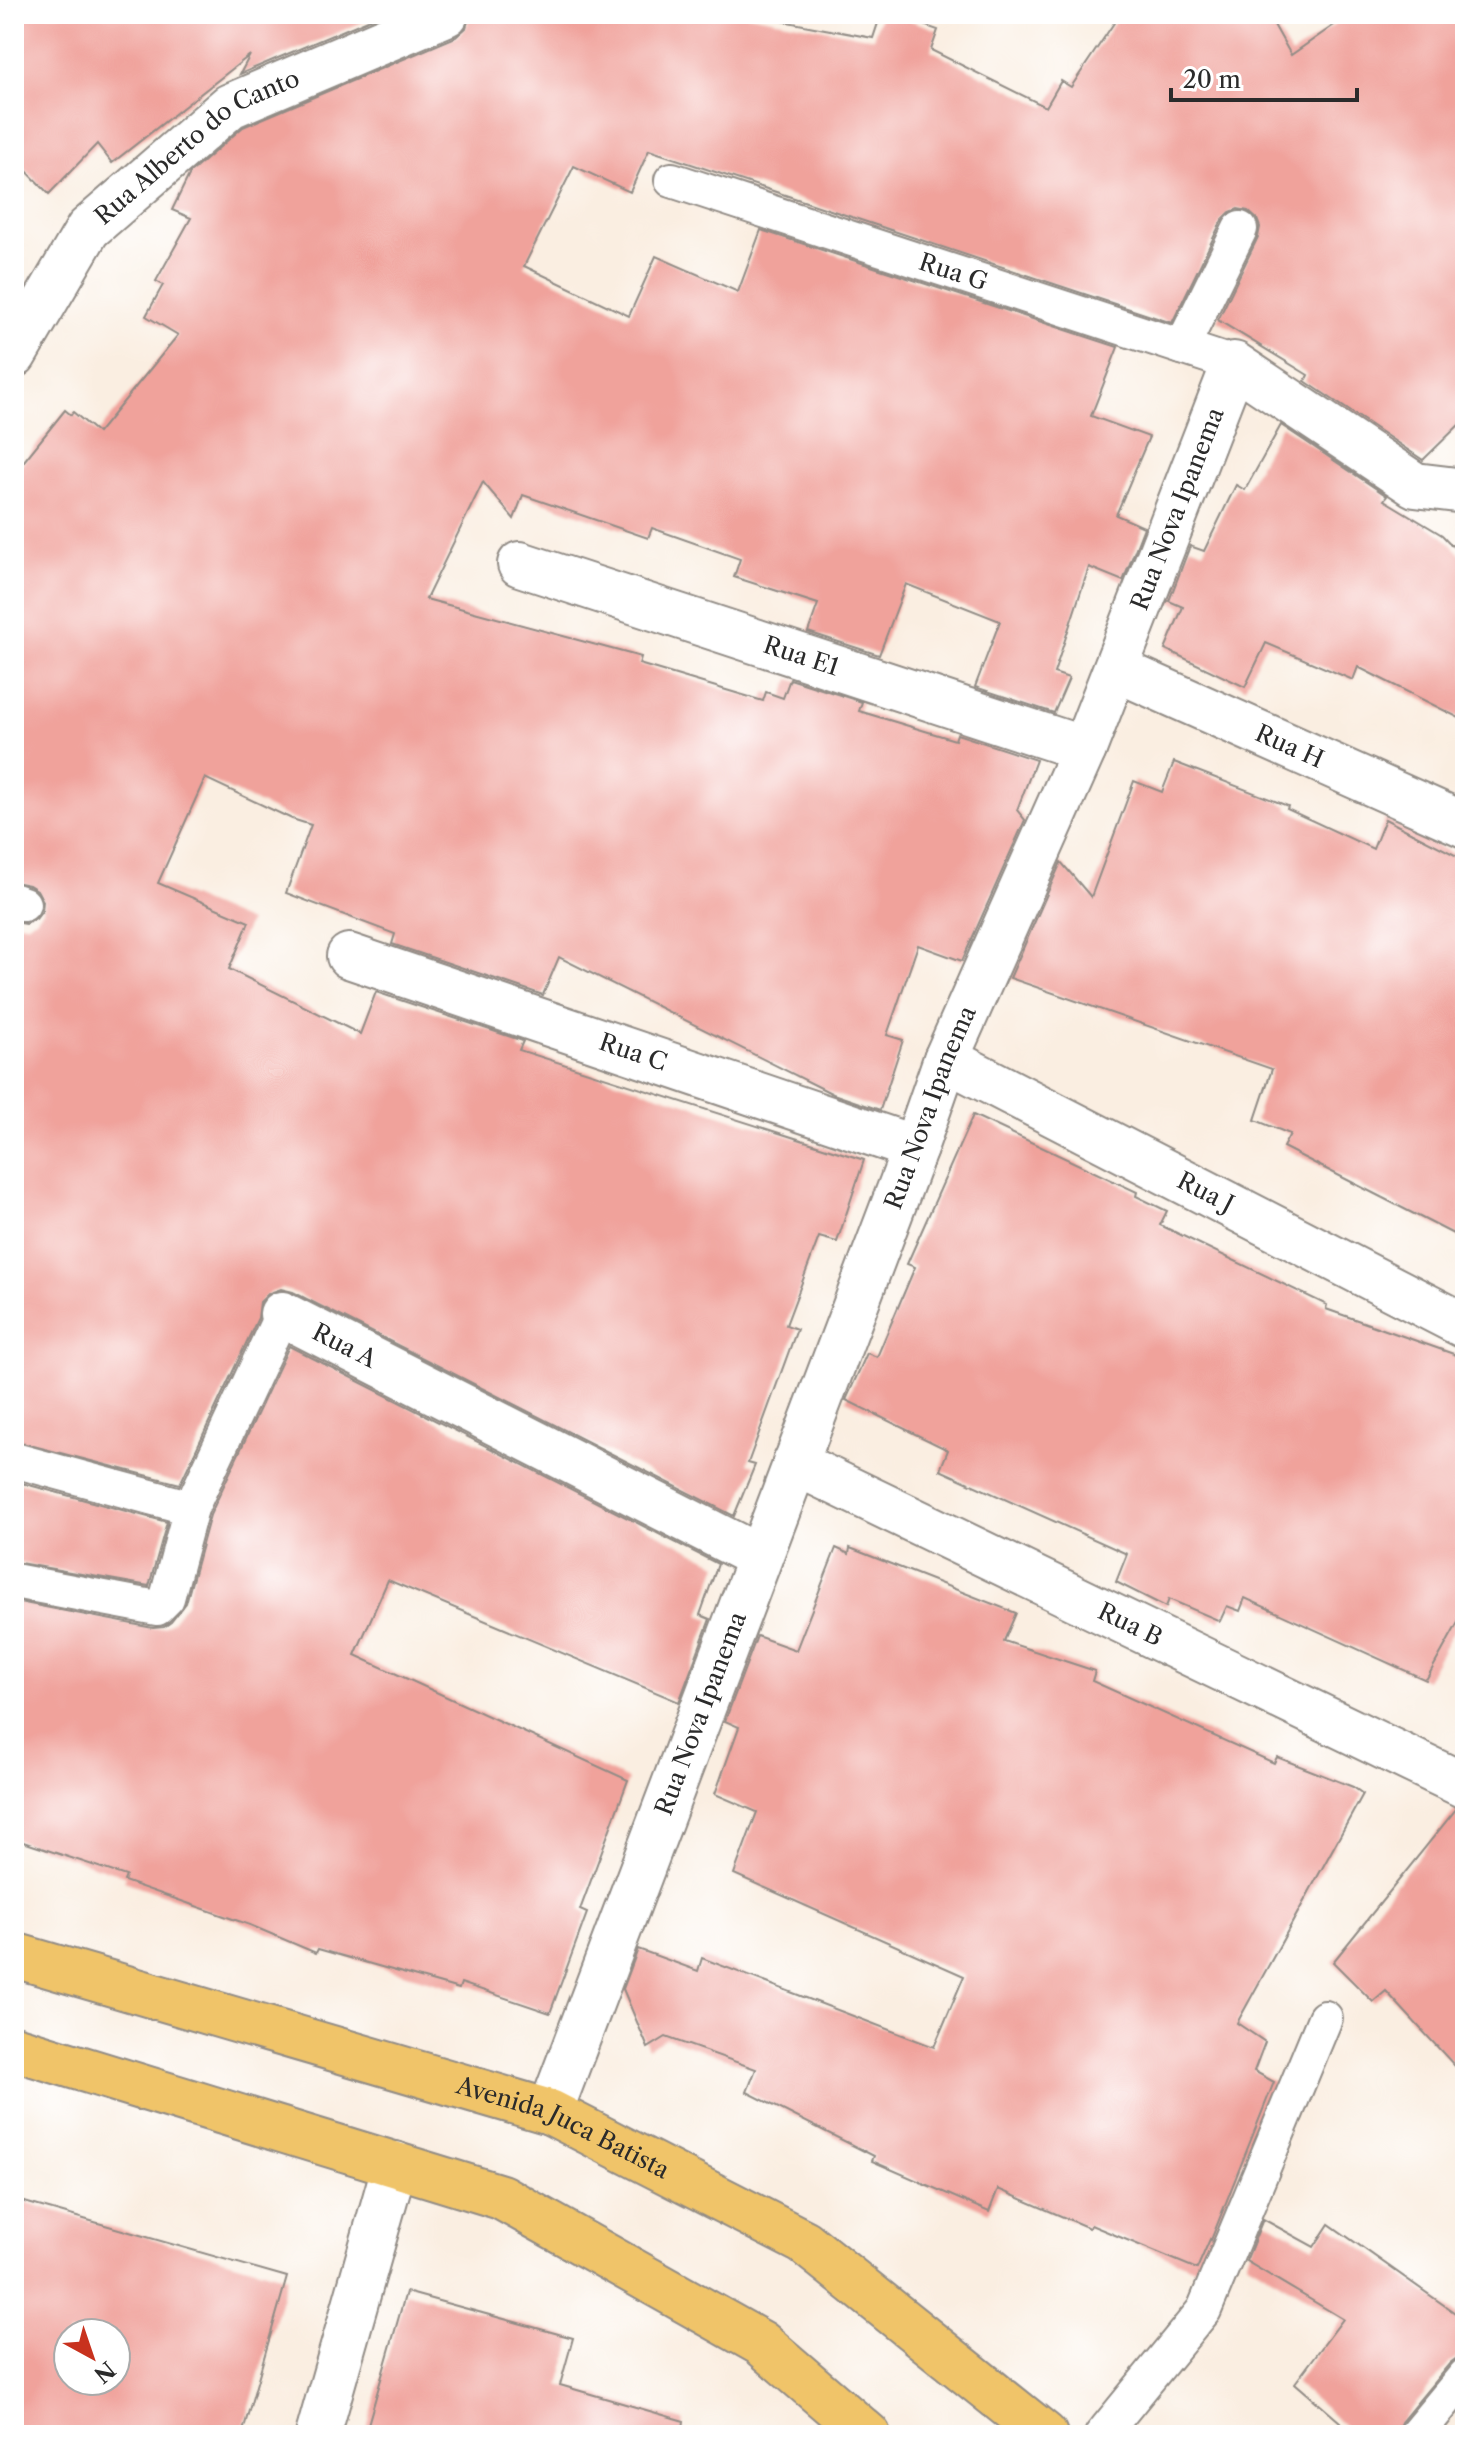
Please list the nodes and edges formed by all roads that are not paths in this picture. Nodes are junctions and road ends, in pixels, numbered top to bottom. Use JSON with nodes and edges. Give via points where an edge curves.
{"nodes":[{"id":1,"x":446,"y":14,"type":"edge"},
{"id":2,"x":672,"y":180,"type":"dead end"},
{"id":3,"x":1240,"y":229,"type":"dead end"},
{"id":4,"x":1182,"y":347,"type":"junction"},
{"id":5,"x":14,"y":355,"type":"edge"},
{"id":6,"x":1234,"y":364,"type":"junction"},
{"id":7,"x":1465,"y":491,"type":"edge"},
{"id":8,"x":520,"y":564,"type":"dead end"},
{"id":9,"x":1116,"y":669,"type":"junction"},
{"id":10,"x":1084,"y":749,"type":"junction"},
{"id":11,"x":1465,"y":825,"type":"edge"},
{"id":12,"x":349,"y":956,"type":"dead end"},
{"id":13,"x":946,"y":1059,"type":"junction"},
{"id":14,"x":915,"y":1148,"type":"junction"},
{"id":15,"x":282,"y":1314,"type":"joint"},
{"id":16,"x":1465,"y":1326,"type":"edge"},
{"id":17,"x":14,"y":1460,"type":"edge"},
{"id":18,"x":795,"y":1463,"type":"junction"},
{"id":19,"x":191,"y":1508,"type":"junction"},
{"id":20,"x":759,"y":1557,"type":"junction"},
{"id":21,"x":14,"y":1581,"type":"edge"},
{"id":22,"x":1465,"y":1786,"type":"edge"},
{"id":23,"x":14,"y":1955,"type":"edge"},
{"id":24,"x":1325,"y":2018,"type":"dead end"},
{"id":25,"x":14,"y":2048,"type":"edge"},
{"id":26,"x":550,"y":2112,"type":"junction"},
{"id":27,"x":395,"y":2164,"type":"junction"},
{"id":28,"x":1465,"y":2376,"type":"edge"},
{"id":29,"x":318,"y":2435,"type":"edge"},
{"id":30,"x":868,"y":2435,"type":"edge"},
{"id":31,"x":1045,"y":2435,"type":"edge"},
{"id":32,"x":1102,"y":2435,"type":"edge"},
{"id":33,"x":1416,"y":2435,"type":"edge"}],
"edges":[{"from":1,"to":5,"type":"street","name":"Rua Alberto do Canto","via":[[230,106],[88,229]]},
{"from":2,"to":4,"type":"lane","name":"Rua G"},
{"from":3,"to":4,"type":"lane"},
{"from":4,"to":6,"type":"lane","name":"Rua G"},
{"from":6,"to":7,"type":"street","via":[[1415,485]]},
{"from":6,"to":9,"type":"street","name":"Rua Nova Ipanema"},
{"from":8,"to":10,"type":"street","name":"Rua E1"},
{"from":9,"to":10,"type":"street","name":"Rua Nova Ipanema"},
{"from":9,"to":11,"type":"street","name":"Rua H"},
{"from":10,"to":13,"type":"street","name":"Rua Nova Ipanema"},
{"from":12,"to":14,"type":"street","name":"Rua C"},
{"from":13,"to":14,"type":"street","name":"Rua Nova Ipanema"},
{"from":13,"to":16,"type":"street","name":"Rua J"},
{"from":14,"to":18,"type":"street","name":"Rua Nova Ipanema"},
{"from":15,"to":19,"type":"lane","name":"Rua A"},
{"from":15,"to":20,"type":"street","name":"Rua A"},
{"from":17,"to":19,"type":"lane"},
{"from":18,"to":20,"type":"street","name":"Rua Nova Ipanema"},
{"from":18,"to":22,"type":"street","name":"Rua B"},
{"from":19,"to":21,"type":"lane","name":"Rua A","via":[[167,1598],[157,1608]]},
{"from":20,"to":26,"type":"street","name":"Rua Nova Ipanema"},
{"from":23,"to":26,"type":"main road","name":"Avenida Juca Batista"},
{"from":24,"to":32,"type":"lane","via":[[1204,2310]]},
{"from":25,"to":27,"type":"main road"},
{"from":26,"to":31,"type":"main road","name":"Avenida Juca Batista","via":[[804,2242]]},
{"from":27,"to":29,"type":"street"},
{"from":27,"to":30,"type":"main road","via":[[501,2197],[761,2343]]},
{"from":28,"to":33,"type":"lane"}]}
